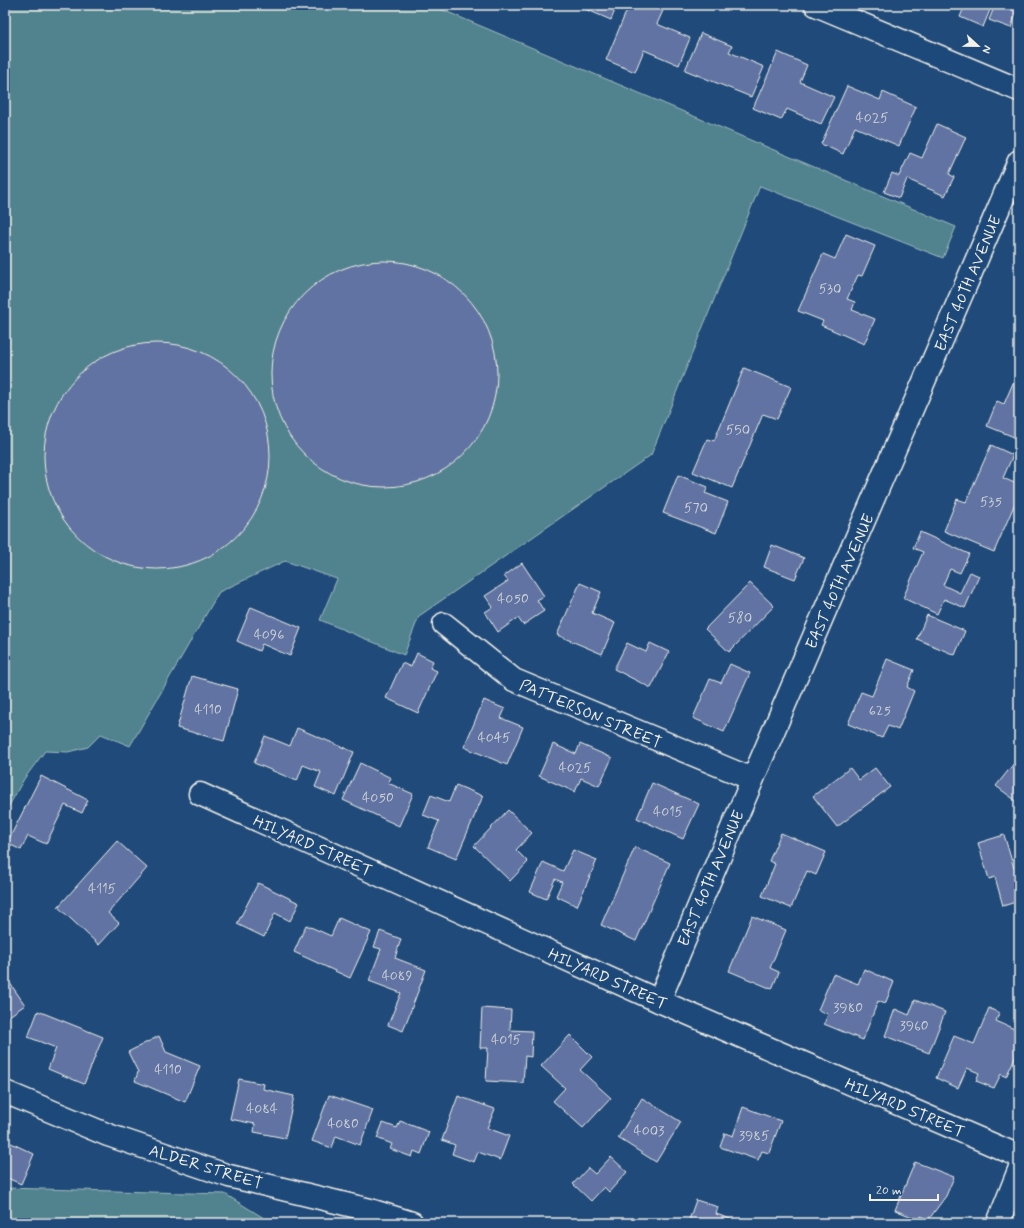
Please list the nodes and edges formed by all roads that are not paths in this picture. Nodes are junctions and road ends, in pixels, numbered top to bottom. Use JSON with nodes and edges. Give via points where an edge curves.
{"nodes":[{"id":1,"x":816,"y":5,"type":"edge"},
{"id":2,"x":1019,"y":90,"type":"edge"},
{"id":3,"x":1019,"y":161,"type":"edge"},
{"id":4,"x":444,"y":624,"type":"dead end"},
{"id":5,"x":752,"y":779,"type":"junction"},
{"id":6,"x":200,"y":794,"type":"dead end"},
{"id":7,"x":659,"y":1001,"type":"junction"},
{"id":8,"x":5,"y":1092,"type":"edge"},
{"id":9,"x":1019,"y":1156,"type":"edge"},
{"id":10,"x":1019,"y":1170,"type":"edge"},
{"id":11,"x":412,"y":1223,"type":"edge"},
{"id":12,"x":998,"y":1223,"type":"edge"}],
"edges":[{"from":1,"to":2,"type":"street"},
{"from":3,"to":5,"type":"street","name":"EAST 40TH AVENUE"},
{"from":4,"to":5,"type":"street","name":"PATTERSON STREET","via":[[514,680]]},
{"from":5,"to":7,"type":"street","name":"EAST 40TH AVENUE"},
{"from":6,"to":7,"type":"street","name":"HILYARD STREET"},
{"from":7,"to":9,"type":"street","name":"HILYARD STREET"},
{"from":8,"to":11,"type":"street","name":"ALDER STREET","via":[[108,1135],[229,1176],[370,1210]]},
{"from":10,"to":12,"type":"street"}]}
